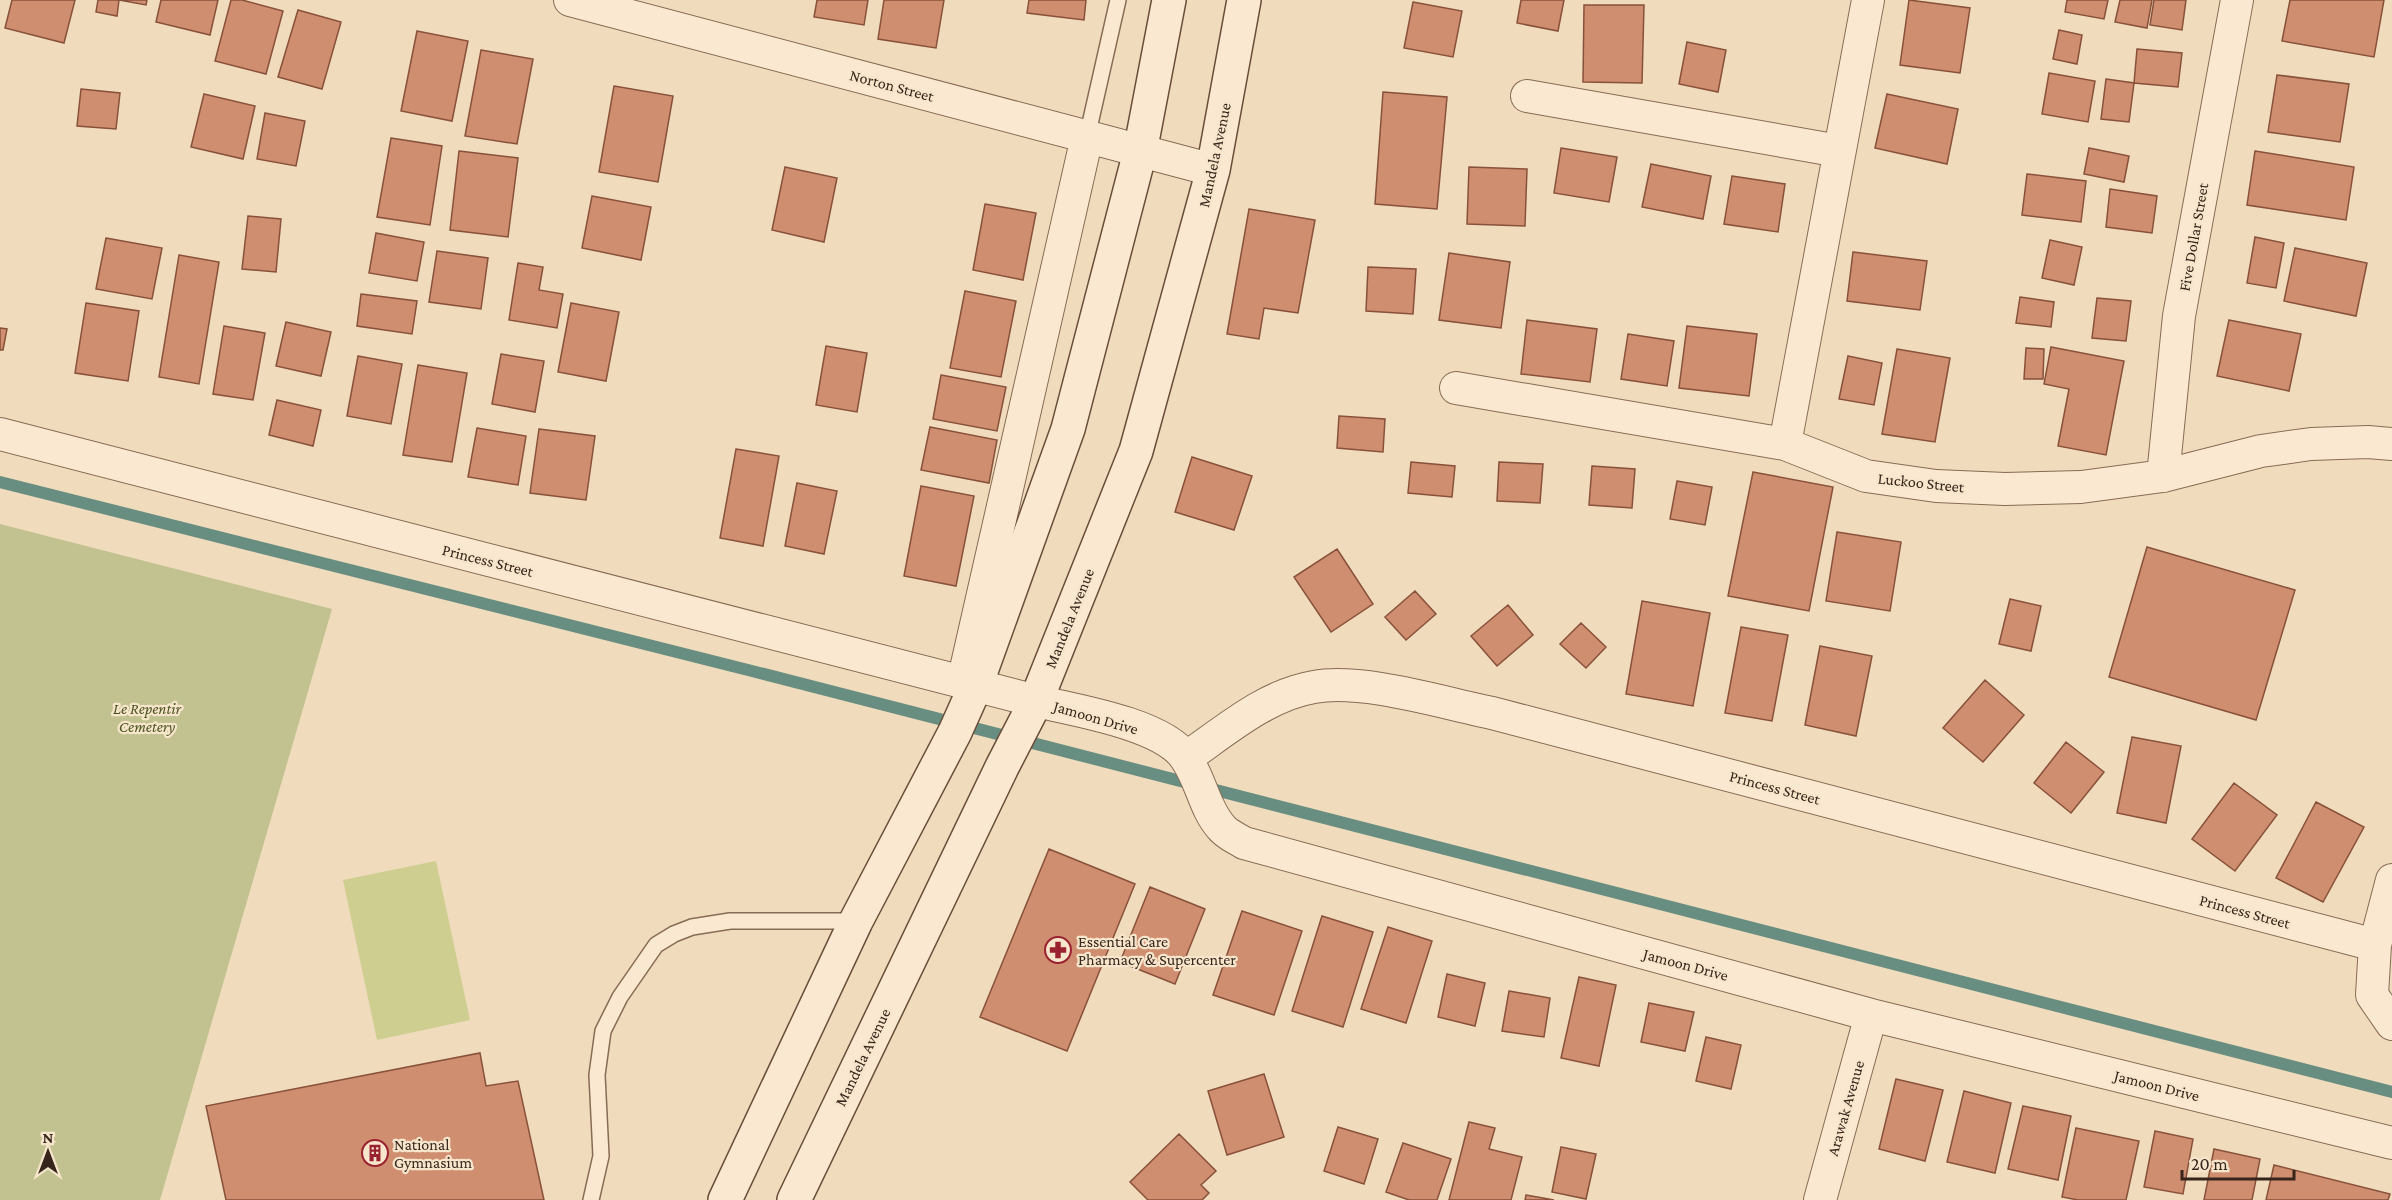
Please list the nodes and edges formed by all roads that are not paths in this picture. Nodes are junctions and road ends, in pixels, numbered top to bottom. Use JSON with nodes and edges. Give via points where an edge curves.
{"nodes":[{"id":1,"x":570,"y":0,"type":"edge"},
{"id":2,"x":1118,"y":0,"type":"edge"},
{"id":3,"x":1169,"y":0,"type":"edge"},
{"id":4,"x":1245,"y":0,"type":"edge"},
{"id":5,"x":1868,"y":0,"type":"edge"},
{"id":6,"x":2237,"y":0,"type":"edge"},
{"id":7,"x":1527,"y":96,"type":"dead end"},
{"id":8,"x":1087,"y":137,"type":"junction"},
{"id":9,"x":1839,"y":151,"type":"junction"},
{"id":10,"x":1140,"y":152,"type":"junction"},
{"id":11,"x":1213,"y":170,"type":"junction"},
{"id":12,"x":1456,"y":388,"type":"dead end"},
{"id":13,"x":0,"y":434,"type":"edge"},
{"id":14,"x":1785,"y":444,"type":"junction"},
{"id":15,"x":2392,"y":444,"type":"edge"},
{"id":16,"x":2163,"y":476,"type":"junction"},
{"id":17,"x":1036,"y":701,"type":"junction"},
{"id":18,"x":965,"y":702,"type":"junction"},
{"id":19,"x":1189,"y":764,"type":"junction"},
{"id":20,"x":2392,"y":880,"type":"edge"},
{"id":21,"x":856,"y":921,"type":"junction"},
{"id":22,"x":2375,"y":945,"type":"junction"},
{"id":23,"x":1871,"y":1015,"type":"junction"},
{"id":24,"x":2392,"y":1023,"type":"edge"},
{"id":25,"x":2392,"y":1143,"type":"edge"},
{"id":26,"x":591,"y":1200,"type":"edge"},
{"id":27,"x":725,"y":1200,"type":"edge"},
{"id":28,"x":794,"y":1200,"type":"edge"},
{"id":29,"x":1820,"y":1200,"type":"edge"}],
"edges":[{"from":1,"to":8,"type":"street","name":"Norton Street"},
{"from":2,"to":8,"type":"lane"},
{"from":3,"to":10,"type":"main road"},
{"from":4,"to":11,"type":"main road","name":"Mandela Avenue"},
{"from":5,"to":9,"type":"street"},
{"from":6,"to":16,"type":"street","name":"Five Dollar Street","via":[[2179,316]]},
{"from":7,"to":9,"type":"street"},
{"from":8,"to":10,"type":"street","name":"Norton Street"},
{"from":8,"to":18,"type":"street"},
{"from":9,"to":14,"type":"street"},
{"from":10,"to":11,"type":"street","name":"Norton Street"},
{"from":10,"to":18,"type":"main road","via":[[1068,429]]},
{"from":11,"to":17,"type":"main road","name":"Mandela Avenue","via":[[1136,451]]},
{"from":12,"to":14,"type":"street","name":"Luckoo Street"},
{"from":13,"to":18,"type":"street","name":"Princess Street"},
{"from":14,"to":16,"type":"street","name":"Luckoo Street","via":[[1866,476],[1936,486],[2081,487]]},
{"from":15,"to":16,"type":"street","name":"Luckoo Street","via":[[2311,444],[2261,451]]},
{"from":17,"to":18,"type":"street","name":"Princess Street"},
{"from":17,"to":19,"type":"street","name":"Jamoon Drive","via":[[1104,716],[1153,734],[1176,747]]},
{"from":17,"to":28,"type":"main road","name":"Mandela Avenue"},
{"from":18,"to":21,"type":"main road"},
{"from":19,"to":22,"type":"street","name":"Princess Street","via":[[1254,711],[1280,698],[1314,687],[1371,688],[1492,713]]},
{"from":19,"to":23,"type":"street","name":"Jamoon Drive","via":[[1222,829],[1244,843]]},
{"from":20,"to":22,"type":"street"},
{"from":21,"to":26,"type":"lane","via":[[710,923],[674,934],[656,945],[603,1031],[597,1075],[601,1156]]},
{"from":21,"to":27,"type":"main road"},
{"from":22,"to":24,"type":"street","via":[[2372,995]]},
{"from":23,"to":25,"type":"street","name":"Jamoon Drive"},
{"from":23,"to":29,"type":"street","name":"Arawak Avenue"}]}
